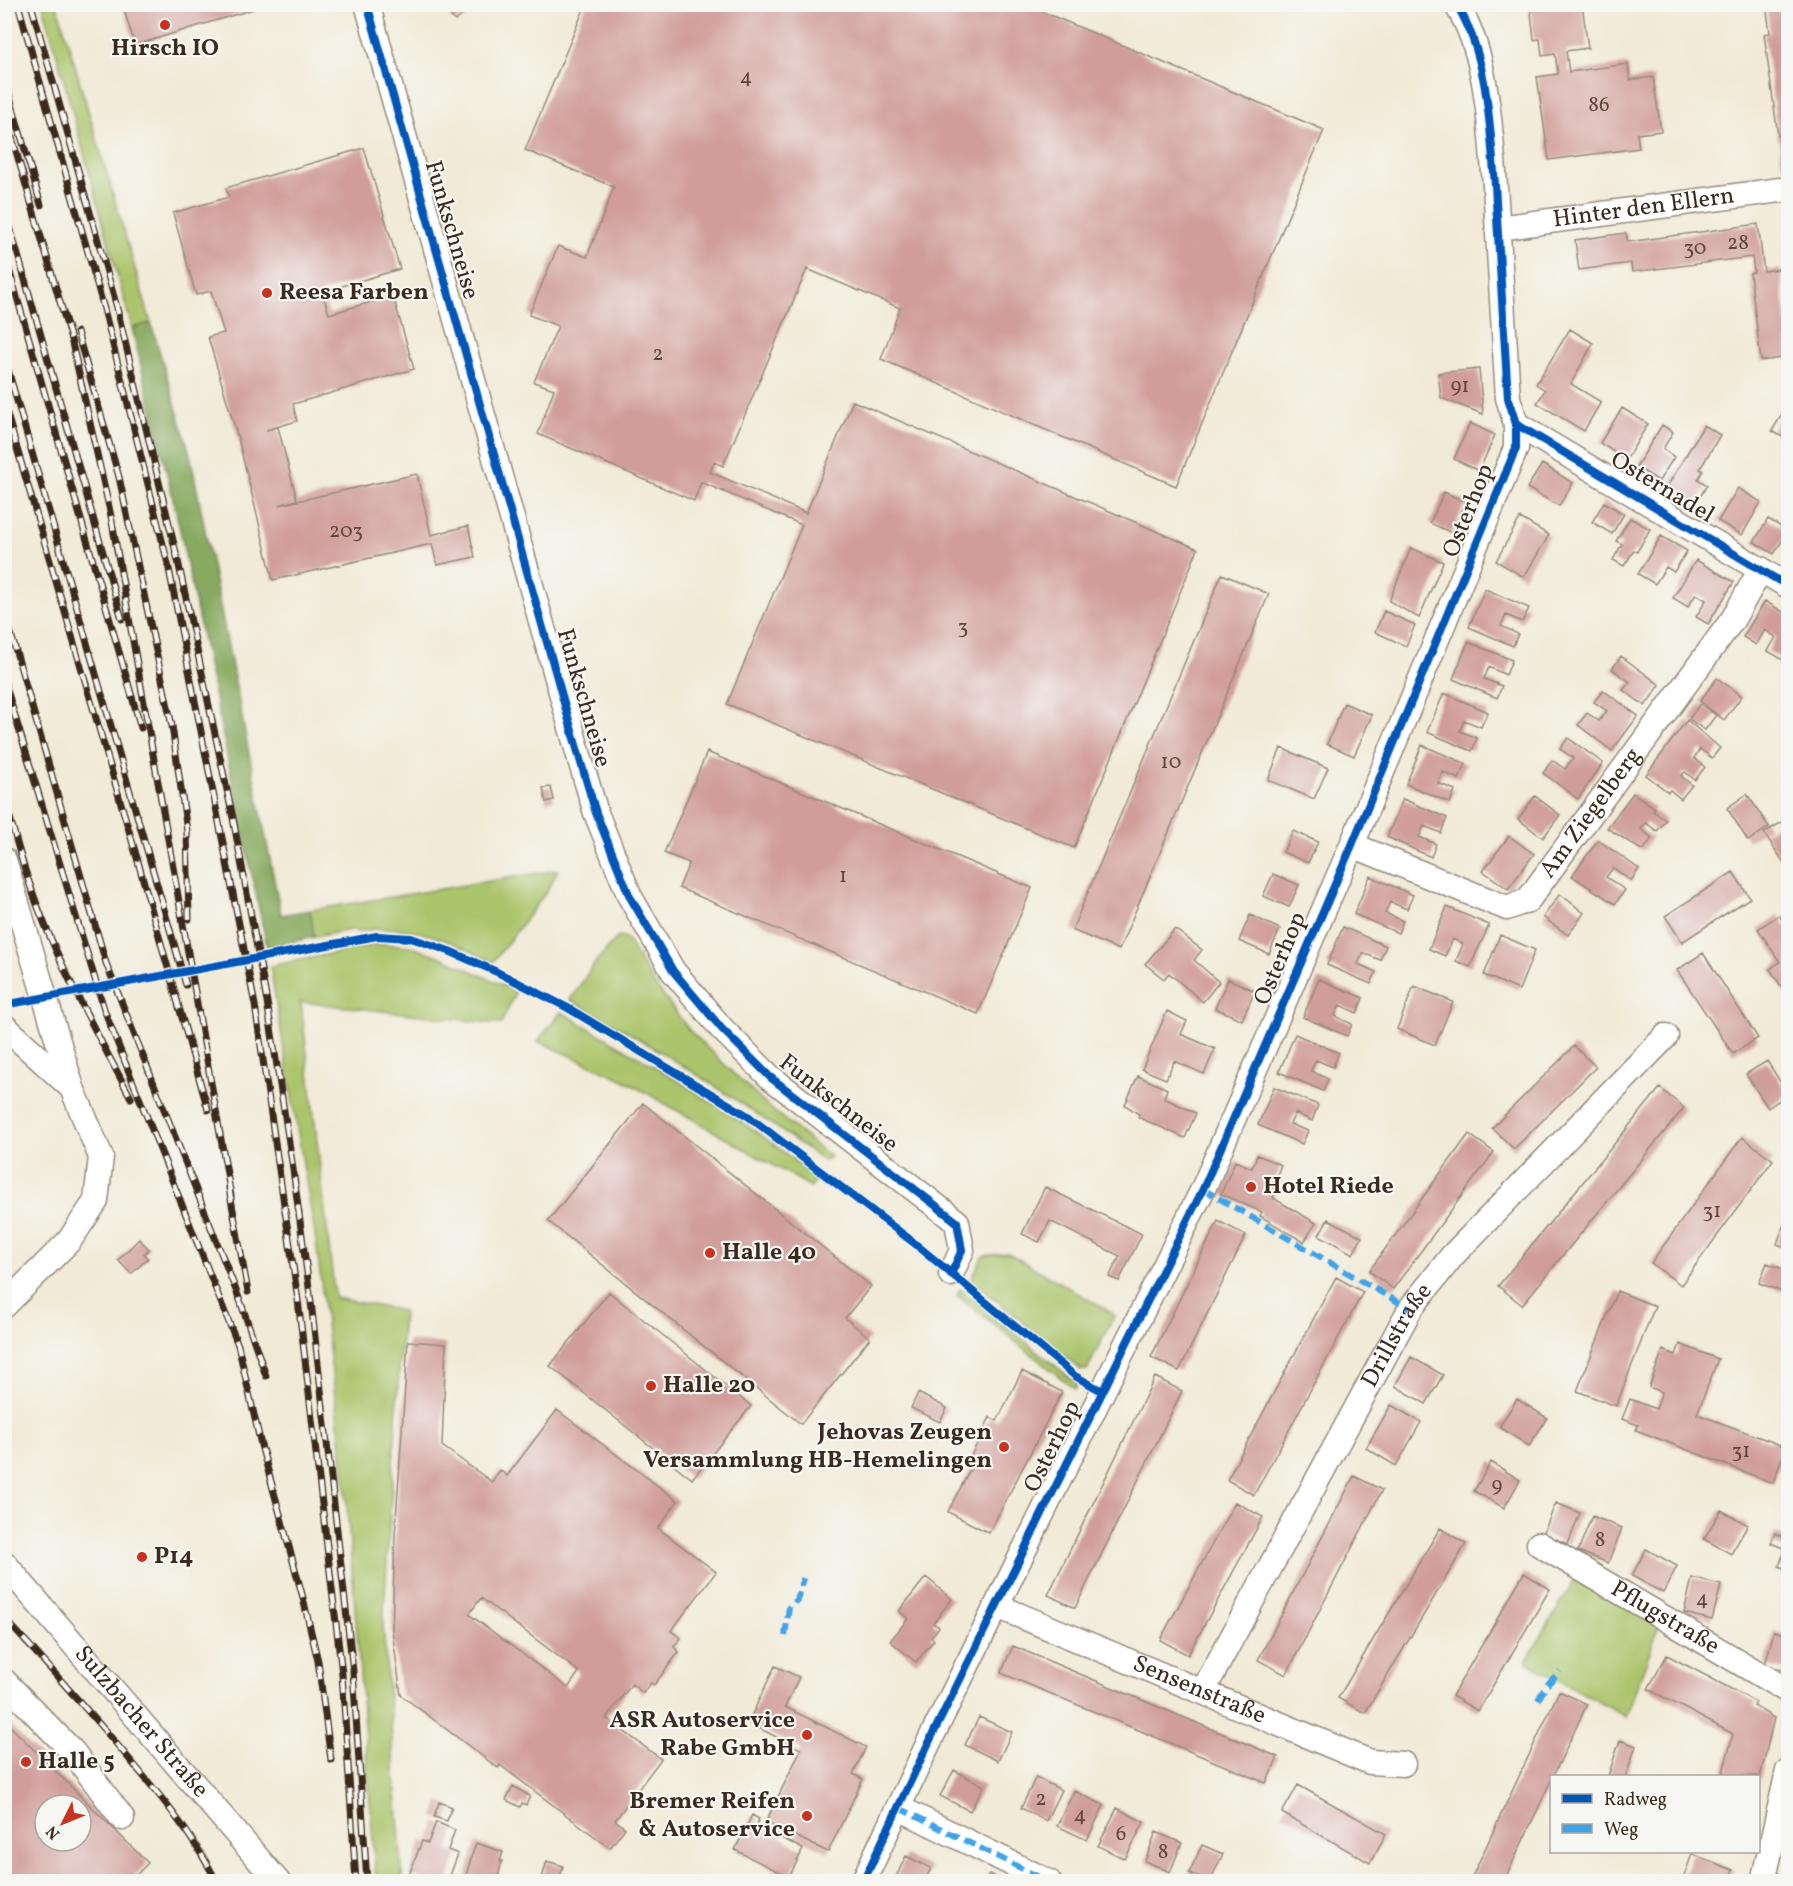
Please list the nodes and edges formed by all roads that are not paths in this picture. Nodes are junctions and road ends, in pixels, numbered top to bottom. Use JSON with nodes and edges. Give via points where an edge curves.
{"nodes":[{"id":1,"x":367,"y":4,"type":"edge"},
{"id":2,"x":1456,"y":4,"type":"edge"},
{"id":3,"x":1788,"y":189,"type":"edge"},
{"id":4,"x":1498,"y":228,"type":"junction"},
{"id":5,"x":1516,"y":424,"type":"junction"},
{"id":6,"x":1761,"y":569,"type":"junction"},
{"id":7,"x":1788,"y":586,"type":"edge"},
{"id":8,"x":1352,"y":845,"type":"junction"},
{"id":9,"x":4,"y":860,"type":"edge"},
{"id":10,"x":10,"y":897,"type":"edge"},
{"id":11,"x":4,"y":1026,"type":"edge"},
{"id":12,"x":1666,"y":1036,"type":"dead end"},
{"id":13,"x":72,"y":1088,"type":"junction"},
{"id":14,"x":951,"y":1274,"type":"dead end"},
{"id":15,"x":4,"y":1306,"type":"edge"},
{"id":16,"x":1539,"y":1544,"type":"dead end"},
{"id":17,"x":4,"y":1563,"type":"edge"},
{"id":18,"x":997,"y":1606,"type":"junction"},
{"id":19,"x":4,"y":1681,"type":"edge"},
{"id":20,"x":1203,"y":1691,"type":"junction"},
{"id":21,"x":1788,"y":1691,"type":"edge"},
{"id":22,"x":1403,"y":1764,"type":"dead end"},
{"id":23,"x":1788,"y":1770,"type":"edge"},
{"id":24,"x":899,"y":1808,"type":"junction"},
{"id":25,"x":122,"y":1818,"type":"dead end"},
{"id":26,"x":278,"y":1881,"type":"edge"},
{"id":27,"x":863,"y":1881,"type":"edge"},
{"id":28,"x":1049,"y":1881,"type":"edge"},
{"id":29,"x":1763,"y":1881,"type":"edge"}],
"edges":[{"from":1,"to":14,"type":"street","name":"Funkschneise","via":[[581,763],[596,813],[630,897],[673,971],[770,1077],[957,1222],[962,1250]]},
{"from":2,"to":4,"type":"street","name":"Osterhop","via":[[1467,20],[1487,92]]},
{"from":3,"to":4,"type":"street","name":"Hinter den Ellern"},
{"from":4,"to":5,"type":"street","name":"Osterhop","via":[[1508,398]]},
{"from":5,"to":6,"type":"street","name":"Osternadel"},
{"from":5,"to":8,"type":"street","name":"Osterhop","via":[[1516,448]]},
{"from":6,"to":7,"type":"street","name":"Osternadel"},
{"from":6,"to":8,"type":"street","name":"Am Ziegelberg","via":[[1733,619],[1528,900],[1507,908]]},
{"from":8,"to":18,"type":"street","name":"Osterhop","via":[[1203,1189]]},
{"from":9,"to":10,"type":"street"},
{"from":10,"to":13,"type":"street"},
{"from":11,"to":13,"type":"street"},
{"from":12,"to":20,"type":"street","name":"Drillstraße","via":[[1453,1255],[1410,1308]]},
{"from":13,"to":15,"type":"street","via":[[102,1157],[96,1201],[69,1240]]},
{"from":16,"to":21,"type":"street","name":"Pflugstraße"},
{"from":17,"to":26,"type":"street","name":"Sulzbacher Straße"},
{"from":18,"to":20,"type":"street","name":"Sensenstraße"},
{"from":18,"to":24,"type":"street","name":"Osterhop"},
{"from":19,"to":25,"type":"street","via":[[73,1752]]},
{"from":20,"to":22,"type":"street","name":"Sensenstraße","via":[[1370,1762]]},
{"from":23,"to":29,"type":"street"},
{"from":24,"to":27,"type":"street","name":"Osterhop"},
{"from":24,"to":28,"type":"street"}]}
